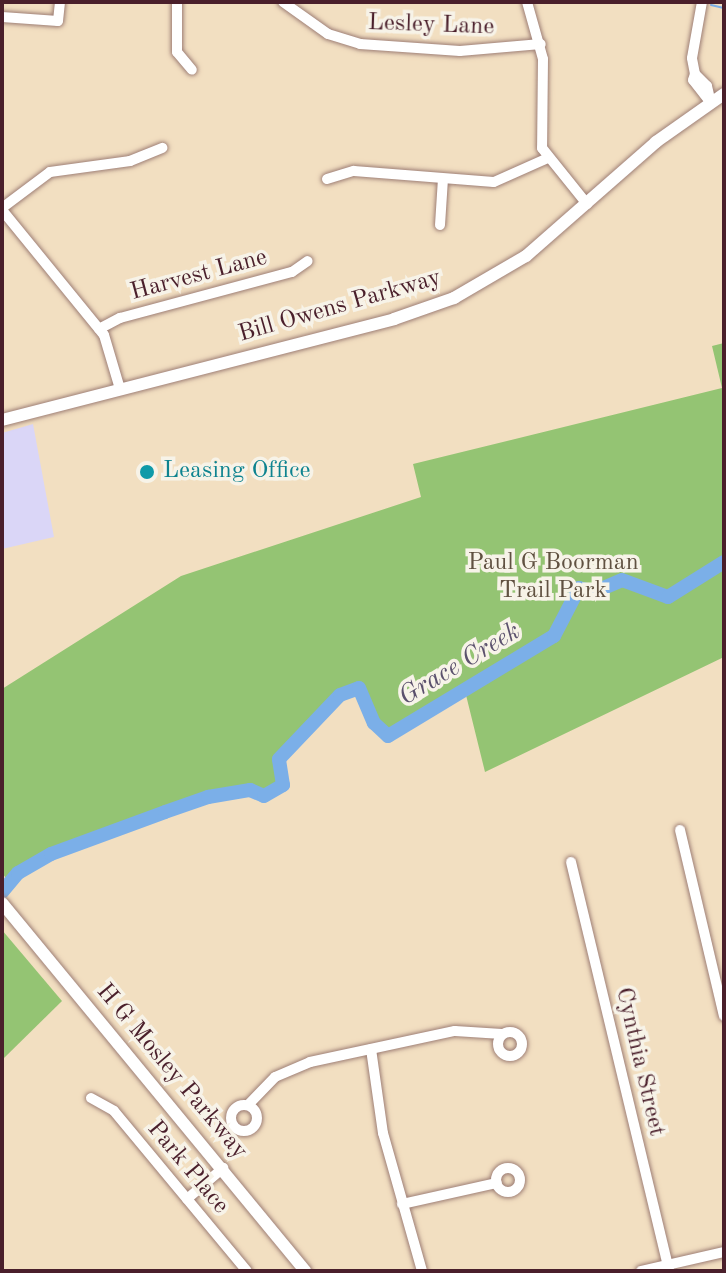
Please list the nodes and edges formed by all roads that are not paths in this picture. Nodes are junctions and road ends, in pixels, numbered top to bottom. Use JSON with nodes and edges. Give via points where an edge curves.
{"nodes":[{"id":1,"x":60,"y":2,"type":"edge"},
{"id":2,"x":177,"y":2,"type":"edge"},
{"id":3,"x":283,"y":2,"type":"edge"},
{"id":4,"x":527,"y":2,"type":"edge"},
{"id":5,"x":702,"y":2,"type":"edge"},
{"id":6,"x":2,"y":17,"type":"edge"},
{"id":7,"x":541,"y":44,"type":"junction"},
{"id":8,"x":192,"y":70,"type":"dead end"},
{"id":9,"x":724,"y":94,"type":"edge"},
{"id":10,"x":711,"y":103,"type":"junction"},
{"id":11,"x":162,"y":148,"type":"dead end"},
{"id":12,"x":548,"y":158,"type":"junction"},
{"id":13,"x":327,"y":179,"type":"dead end"},
{"id":14,"x":443,"y":179,"type":"junction"},
{"id":15,"x":587,"y":204,"type":"junction"},
{"id":16,"x":2,"y":209,"type":"edge"},
{"id":17,"x":440,"y":225,"type":"dead end"},
{"id":18,"x":308,"y":261,"type":"dead end"},
{"id":19,"x":99,"y":329,"type":"junction"},
{"id":20,"x":120,"y":389,"type":"junction"},
{"id":21,"x":2,"y":420,"type":"edge"},
{"id":22,"x":680,"y":830,"type":"dead end"},
{"id":23,"x":571,"y":862,"type":"dead end"},
{"id":24,"x":2,"y":903,"type":"edge"},
{"id":25,"x":724,"y":1016,"type":"edge"},
{"id":26,"x":502,"y":1034,"type":"dead end"},
{"id":27,"x":371,"y":1049,"type":"junction"},
{"id":28,"x":91,"y":1098,"type":"dead end"},
{"id":29,"x":248,"y":1105,"type":"dead end"},
{"id":30,"x":223,"y":1168,"type":"junction"},
{"id":31,"x":497,"y":1183,"type":"dead end"},
{"id":32,"x":187,"y":1199,"type":"junction"},
{"id":33,"x":402,"y":1204,"type":"junction"},
{"id":34,"x":724,"y":1252,"type":"edge"},
{"id":35,"x":668,"y":1268,"type":"edge"},
{"id":36,"x":418,"y":1270,"type":"edge"},
{"id":37,"x":247,"y":1271,"type":"edge"},
{"id":38,"x":305,"y":1271,"type":"edge"},
{"id":39,"x":641,"y":1271,"type":"edge"}],
"edges":[{"from":1,"to":6,"type":"street","via":[[58,21]]},
{"from":2,"to":8,"type":"street","via":[[176,48]]},
{"from":3,"to":7,"type":"street","name":"Lesley Lane","via":[[328,34],[360,44],[460,51]]},
{"from":4,"to":7,"type":"street"},
{"from":5,"to":10,"type":"street","via":[[692,58]]},
{"from":7,"to":12,"type":"street","via":[[540,135]]},
{"from":9,"to":10,"type":"main road","name":"Bill Owens Parkway"},
{"from":10,"to":15,"type":"main road","name":"Bill Owens Parkway"},
{"from":11,"to":16,"type":"street","via":[[130,161],[50,172]]},
{"from":12,"to":14,"type":"street","via":[[500,181]]},
{"from":12,"to":15,"type":"street"},
{"from":13,"to":14,"type":"street","via":[[354,171]]},
{"from":14,"to":17,"type":"street"},
{"from":15,"to":20,"type":"main road","name":"Bill Owens Parkway","via":[[500,274],[434,306]]},
{"from":16,"to":19,"type":"street"},
{"from":18,"to":19,"type":"street","name":"Harvest Lane","via":[[292,272],[120,318]]},
{"from":19,"to":20,"type":"street"},
{"from":20,"to":21,"type":"main road","name":"Bill Owens Parkway"},
{"from":22,"to":25,"type":"street"},
{"from":23,"to":35,"type":"street","name":"Cynthia Street"},
{"from":24,"to":30,"type":"main road","name":"H G Mosley Parkway"},
{"from":26,"to":27,"type":"street","via":[[455,1031]]},
{"from":27,"to":29,"type":"street","via":[[292,1069],[257,1092]]},
{"from":27,"to":33,"type":"street"},
{"from":28,"to":32,"type":"street","name":"Park Place","via":[[111,1107]]},
{"from":30,"to":32,"type":"street"},
{"from":30,"to":38,"type":"main road","name":"H G Mosley Parkway"},
{"from":31,"to":33,"type":"street"},
{"from":32,"to":37,"type":"street","name":"Park Place"},
{"from":33,"to":36,"type":"street"},
{"from":34,"to":35,"type":"street"},
{"from":35,"to":39,"type":"street"}]}
